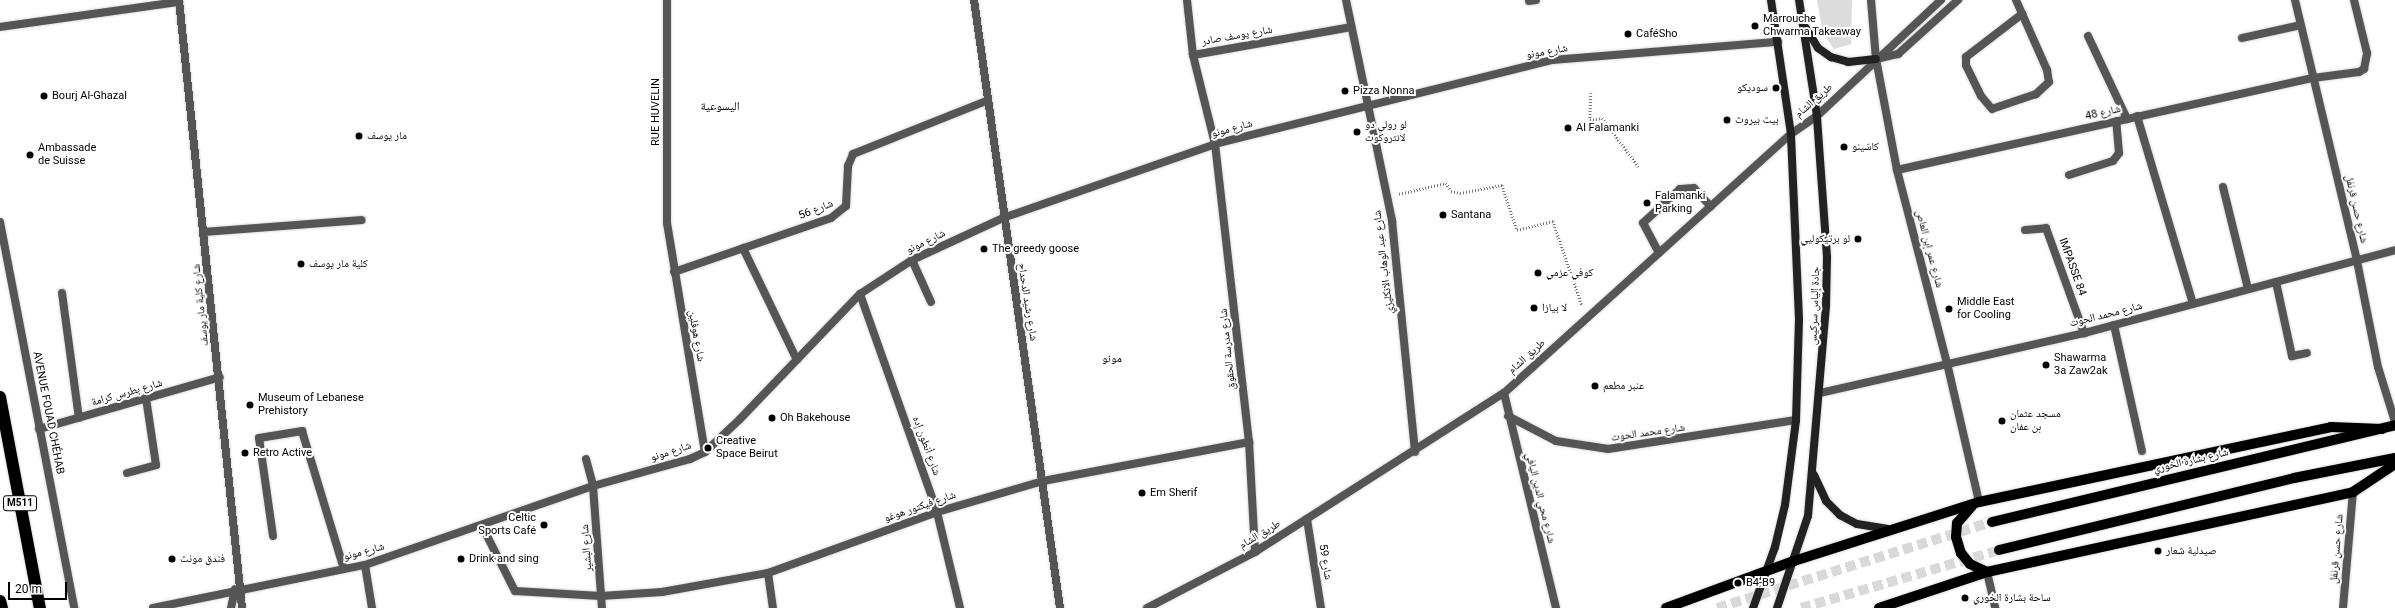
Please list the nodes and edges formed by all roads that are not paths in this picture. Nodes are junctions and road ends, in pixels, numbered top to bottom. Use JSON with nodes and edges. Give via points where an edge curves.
{"nodes":[{"id":1,"x":667,"y":0,"type":"edge"},
{"id":2,"x":974,"y":0,"type":"edge"},
{"id":3,"x":1187,"y":0,"type":"edge"},
{"id":4,"x":1346,"y":0,"type":"edge"},
{"id":5,"x":1771,"y":0,"type":"edge"},
{"id":6,"x":1799,"y":0,"type":"edge"},
{"id":7,"x":1871,"y":0,"type":"edge"},
{"id":8,"x":1940,"y":0,"type":"edge"},
{"id":9,"x":1958,"y":0,"type":"edge"},
{"id":10,"x":2016,"y":0,"type":"edge"},
{"id":11,"x":2295,"y":0,"type":"edge"},
{"id":12,"x":2354,"y":0,"type":"edge"},
{"id":13,"x":179,"y":1,"type":"edge"},
{"id":14,"x":2022,"y":14,"type":"junction"},
{"id":15,"x":1802,"y":20,"type":"junction"},
{"id":16,"x":2301,"y":25,"type":"junction"},
{"id":17,"x":0,"y":27,"type":"edge"},
{"id":18,"x":1351,"y":27,"type":"junction"},
{"id":19,"x":2088,"y":36,"type":"dead end"},
{"id":20,"x":2242,"y":38,"type":"dead end"},
{"id":21,"x":1778,"y":42,"type":"junction"},
{"id":22,"x":1194,"y":55,"type":"junction"},
{"id":23,"x":1876,"y":59,"type":"junction"},
{"id":24,"x":2313,"y":78,"type":"junction"},
{"id":25,"x":986,"y":101,"type":"junction"},
{"id":26,"x":1368,"y":106,"type":"junction"},
{"id":27,"x":1817,"y":116,"type":"junction"},
{"id":28,"x":2137,"y":116,"type":"junction"},
{"id":29,"x":2127,"y":119,"type":"junction"},
{"id":30,"x":2116,"y":121,"type":"junction"},
{"id":31,"x":1790,"y":134,"type":"junction"},
{"id":32,"x":1215,"y":144,"type":"junction"},
{"id":33,"x":1897,"y":170,"type":"junction"},
{"id":34,"x":2069,"y":175,"type":"dead end"},
{"id":35,"x":2223,"y":187,"type":"dead end"},
{"id":36,"x":1711,"y":207,"type":"junction"},
{"id":37,"x":1003,"y":218,"type":"junction"},
{"id":38,"x":362,"y":220,"type":"dead end"},
{"id":39,"x":0,"y":222,"type":"edge"},
{"id":40,"x":667,"y":223,"type":"joint"},
{"id":41,"x":2025,"y":230,"type":"dead end"},
{"id":42,"x":204,"y":232,"type":"junction"},
{"id":43,"x":743,"y":248,"type":"junction"},
{"id":44,"x":2395,"y":250,"type":"edge"},
{"id":45,"x":1659,"y":253,"type":"junction"},
{"id":46,"x":912,"y":260,"type":"junction"},
{"id":47,"x":2357,"y":261,"type":"junction"},
{"id":48,"x":674,"y":272,"type":"junction"},
{"id":49,"x":2276,"y":282,"type":"junction"},
{"id":50,"x":2248,"y":289,"type":"junction"},
{"id":51,"x":62,"y":293,"type":"dead end"},
{"id":52,"x":860,"y":294,"type":"junction"},
{"id":53,"x":931,"y":302,"type":"dead end"},
{"id":54,"x":2193,"y":304,"type":"junction"},
{"id":55,"x":2114,"y":325,"type":"junction"},
{"id":56,"x":2084,"y":333,"type":"junction"},
{"id":57,"x":2307,"y":353,"type":"dead end"},
{"id":58,"x":797,"y":360,"type":"junction"},
{"id":59,"x":1947,"y":363,"type":"junction"},
{"id":60,"x":220,"y":376,"type":"junction"},
{"id":61,"x":1504,"y":393,"type":"junction"},
{"id":62,"x":1820,"y":393,"type":"junction"},
{"id":63,"x":0,"y":397,"type":"edge"},
{"id":64,"x":146,"y":398,"type":"junction"},
{"id":65,"x":1508,"y":416,"type":"junction"},
{"id":66,"x":79,"y":418,"type":"junction"},
{"id":67,"x":1796,"y":420,"type":"junction"},
{"id":68,"x":2395,"y":424,"type":"edge"},
{"id":69,"x":39,"y":429,"type":"junction"},
{"id":70,"x":2382,"y":429,"type":"junction"},
{"id":71,"x":1249,"y":442,"type":"junction"},
{"id":72,"x":2142,"y":451,"type":"dead end"},
{"id":73,"x":705,"y":452,"type":"junction"},
{"id":74,"x":1415,"y":452,"type":"junction"},
{"id":75,"x":2395,"y":458,"type":"edge"},
{"id":76,"x":586,"y":459,"type":"dead end"},
{"id":77,"x":2395,"y":464,"type":"edge"},
{"id":78,"x":1812,"y":469,"type":"junction"},
{"id":79,"x":127,"y":473,"type":"dead end"},
{"id":80,"x":1043,"y":481,"type":"junction"},
{"id":81,"x":593,"y":486,"type":"junction"},
{"id":82,"x":2353,"y":492,"type":"junction"},
{"id":83,"x":1979,"y":502,"type":"junction"},
{"id":84,"x":938,"y":512,"type":"junction"},
{"id":85,"x":1307,"y":519,"type":"junction"},
{"id":86,"x":1992,"y":522,"type":"tunnel mouth"},
{"id":87,"x":482,"y":526,"type":"junction"},
{"id":88,"x":1896,"y":529,"type":"junction"},
{"id":89,"x":273,"y":536,"type":"dead end"},
{"id":90,"x":1999,"y":550,"type":"tunnel mouth"},
{"id":91,"x":1255,"y":552,"type":"junction"},
{"id":92,"x":1794,"y":561,"type":"junction"},
{"id":93,"x":365,"y":565,"type":"junction"},
{"id":94,"x":344,"y":569,"type":"junction"},
{"id":95,"x":1766,"y":571,"type":"junction"},
{"id":96,"x":1987,"y":572,"type":"junction"},
{"id":97,"x":768,"y":573,"type":"junction"},
{"id":98,"x":237,"y":589,"type":"junction"},
{"id":99,"x":601,"y":596,"type":"junction"},
{"id":100,"x":0,"y":601,"type":"edge"},
{"id":101,"x":2,"y":608,"type":"edge"},
{"id":102,"x":40,"y":608,"type":"edge"},
{"id":103,"x":74,"y":608,"type":"edge"},
{"id":104,"x":153,"y":608,"type":"edge"},
{"id":105,"x":231,"y":608,"type":"edge"},
{"id":106,"x":242,"y":608,"type":"edge"},
{"id":107,"x":372,"y":608,"type":"edge"},
{"id":108,"x":602,"y":608,"type":"edge"},
{"id":109,"x":773,"y":608,"type":"edge"},
{"id":110,"x":960,"y":608,"type":"edge"},
{"id":111,"x":1060,"y":608,"type":"edge"},
{"id":112,"x":1147,"y":608,"type":"edge"},
{"id":113,"x":1321,"y":608,"type":"edge"},
{"id":114,"x":1556,"y":608,"type":"edge"},
{"id":115,"x":1666,"y":608,"type":"edge"},
{"id":116,"x":1753,"y":608,"type":"edge"},
{"id":117,"x":1777,"y":608,"type":"edge"},
{"id":118,"x":1879,"y":608,"type":"edge"},
{"id":119,"x":1995,"y":608,"type":"edge"},
{"id":120,"x":2343,"y":608,"type":"edge"}],
"edges":[{"from":1,"to":40,"type":"street","name":"RUE HUVELIN"},
{"from":2,"to":25,"type":"street","name":"شارع رشيد الدحداح"},
{"from":3,"to":22,"type":"street"},
{"from":4,"to":18,"type":"street","name":"شارع عبد الوهاب الانكليزي"},
{"from":5,"to":21,"type":"main road","name":"جادة إلياس سركيس"},
{"from":6,"to":15,"type":"main road","name":"جادة إلياس سركيس"},
{"from":7,"to":23,"type":"street","name":"شارع عمر إبن العاص"},
{"from":8,"to":23,"type":"street","name":"طريق الشام"},
{"from":9,"to":23,"type":"street","via":[[1898,54]]},
{"from":10,"to":14,"type":"street"},
{"from":11,"to":16,"type":"street","name":"شارع حسن قرنفل"},
{"from":12,"to":24,"type":"street","name":"شارع 48","via":[[2367,52],[2364,69],[2349,75]]},
{"from":13,"to":17,"type":"street"},
{"from":13,"to":42,"type":"street","name":"شارع كلية مار يوسف"},
{"from":14,"to":14,"type":"street","via":[[2049,82],[2036,94],[1992,109],[1981,96],[1966,65],[1966,57]]},
{"from":15,"to":23,"type":"main road","via":[[1824,54],[1848,62]]},
{"from":15,"to":27,"type":"main road","name":"جادة إلياس سركيس"},
{"from":16,"to":20,"type":"street"},
{"from":16,"to":24,"type":"street","name":"شارع حسن قرنفل"},
{"from":18,"to":22,"type":"street","name":"شارع يوسف صادر"},
{"from":18,"to":26,"type":"street","name":"شارع عبد الوهاب الانكليزي"},
{"from":19,"to":29,"type":"street"},
{"from":21,"to":26,"type":"street","name":"شارع مونو","via":[[1552,60]]},
{"from":21,"to":31,"type":"main road","name":"جادة إلياس سركيس"},
{"from":22,"to":32,"type":"street","name":"شارع يوسف صادر"},
{"from":23,"to":27,"type":"street","name":"طريق الشام"},
{"from":23,"to":33,"type":"street","name":"شارع عمر إبن العاص"},
{"from":24,"to":28,"type":"street","name":"شارع 48"},
{"from":24,"to":47,"type":"street","name":"شارع حسن قرنفل"},
{"from":25,"to":37,"type":"street","name":"شارع رشيد الدحداح"},
{"from":25,"to":43,"type":"street","name":"شارع 56","via":[[859,150],[848,166],[849,196],[842,212]]},
{"from":26,"to":32,"type":"street","name":"شارع مونو"},
{"from":26,"to":74,"type":"street","name":"شارع عبد الوهاب الانكليزي","via":[[1392,221]]},
{"from":27,"to":31,"type":"street","name":"طريق الشام"},
{"from":27,"to":62,"type":"main road","name":"جادة إلياس سركيس","via":[[1827,257]]},
{"from":28,"to":29,"type":"street","name":"شارع 48"},
{"from":28,"to":54,"type":"street"},
{"from":29,"to":30,"type":"street","name":"شارع 48"},
{"from":30,"to":33,"type":"street","name":"شارع 48"},
{"from":30,"to":34,"type":"street","via":[[2119,154],[2113,161]]},
{"from":31,"to":36,"type":"street","name":"طريق الشام"},
{"from":31,"to":67,"type":"main road","name":"جادة إلياس سركيس","via":[[1798,260]]},
{"from":32,"to":37,"type":"street","name":"شارع مونو"},
{"from":32,"to":71,"type":"street","name":"شارع مدرسة الحقوق"},
{"from":33,"to":59,"type":"street","name":"شارع عمر إبن العاص"},
{"from":35,"to":50,"type":"street"},
{"from":36,"to":45,"type":"street","name":"طريق الشام"},
{"from":36,"to":45,"type":"street","via":[[1694,188],[1680,189],[1643,223]]},
{"from":37,"to":46,"type":"street","name":"شارع مونو"},
{"from":37,"to":80,"type":"street","name":"شارع رشيد الدحداح"},
{"from":38,"to":42,"type":"street"},
{"from":39,"to":69,"type":"street","name":"AVENUE FOUAD CHÉHAB"},
{"from":40,"to":48,"type":"street","name":"شارع هوفلين"},
{"from":41,"to":56,"type":"street","name":"IMPASSE 84","via":[[2046,228]]},
{"from":42,"to":60,"type":"street","name":"شارع كلية مار يوسف"},
{"from":43,"to":48,"type":"street","name":"شارع 56"},
{"from":43,"to":58,"type":"street"},
{"from":44,"to":47,"type":"street","name":"شارع محمد الحوت"},
{"from":45,"to":61,"type":"street","name":"طريق الشام"},
{"from":46,"to":52,"type":"street","name":"شارع مونو"},
{"from":46,"to":53,"type":"street"},
{"from":47,"to":49,"type":"street","name":"شارع محمد الحوت"},
{"from":47,"to":68,"type":"street","name":"شارع حسن قرنفل","via":[[2378,367]]},
{"from":48,"to":73,"type":"street","name":"شارع هوفلين"},
{"from":49,"to":50,"type":"street","name":"شارع محمد الحوت"},
{"from":49,"to":57,"type":"street","via":[[2292,356]]},
{"from":50,"to":54,"type":"street","name":"شارع محمد الحوت"},
{"from":51,"to":66,"type":"street"},
{"from":52,"to":58,"type":"street","name":"شارع مونو"},
{"from":52,"to":84,"type":"street","name":"شارع أنطون إده"},
{"from":54,"to":55,"type":"street","name":"شارع محمد الحوت"},
{"from":55,"to":56,"type":"street","name":"شارع محمد الحوت"},
{"from":55,"to":72,"type":"street"},
{"from":56,"to":59,"type":"street","name":"شارع محمد الحوت"},
{"from":58,"to":73,"type":"street","name":"شارع مونو"},
{"from":59,"to":62,"type":"street","name":"شارع محمد الحوت"},
{"from":59,"to":83,"type":"street","name":"شارع عمر إبن العاص"},
{"from":60,"to":64,"type":"street","name":"شارع بطرس كرامة"},
{"from":60,"to":98,"type":"street","name":"شارع كلية مار يوسف"},
{"from":61,"to":65,"type":"street","name":"شارع محي الدين اليافي"},
{"from":61,"to":74,"type":"street","name":"طريق الشام"},
{"from":62,"to":78,"type":"main road","name":"جادة إلياس سركيس"},
{"from":63,"to":102,"type":"highway","number":"M511"},
{"from":64,"to":66,"type":"street","name":"شارع بطرس كرامة"},
{"from":64,"to":79,"type":"street","via":[[156,465]]},
{"from":65,"to":67,"type":"street","name":"شارع محمد الحوت","via":[[1556,441],[1608,449]]},
{"from":65,"to":114,"type":"street","name":"شارع محي الدين اليافي"},
{"from":66,"to":69,"type":"street","name":"شارع بطرس كرامة"},
{"from":67,"to":95,"type":"main road","name":"جادة إلياس سركيس","via":[[1781,526]]},
{"from":68,"to":70,"type":"main road","name":"شارع بشارة الخوري"},
{"from":69,"to":103,"type":"street","name":"AVENUE FOUAD CHÉHAB"},
{"from":70,"to":83,"type":"main road","via":[[2331,427]]},
{"from":70,"to":86,"type":"main road","name":"شارع بشارة الخوري"},
{"from":71,"to":80,"type":"street","name":"شارع فيكتور هوغو"},
{"from":71,"to":91,"type":"street","name":"شارع مدرسة الحقوق"},
{"from":73,"to":81,"type":"street","name":"شارع مونو"},
{"from":74,"to":85,"type":"street","name":"طريق الشام"},
{"from":75,"to":90,"type":"main road","via":[[2294,478]]},
{"from":76,"to":81,"type":"street","name":"شارع البشير"},
{"from":77,"to":82,"type":"main road"},
{"from":78,"to":88,"type":"main road","via":[[1826,501],[1840,515],[1857,524]]},
{"from":78,"to":92,"type":"main road","name":"جادة إلياس سركيس","via":[[1807,521]]},
{"from":80,"to":84,"type":"street","name":"شارع فيكتور هوغو"},
{"from":80,"to":111,"type":"street","name":"شارع رشيد الدحداح"},
{"from":81,"to":87,"type":"street","name":"شارع مونو"},
{"from":81,"to":99,"type":"street","name":"شارع البشير"},
{"from":82,"to":96,"type":"main road"},
{"from":82,"to":120,"type":"street","name":"شارع حسن قرنفل"},
{"from":83,"to":88,"type":"main road"},
{"from":83,"to":96,"type":"main road","via":[[1957,523],[1956,537],[1961,553],[1970,564]]},
{"from":84,"to":97,"type":"street","name":"شارع فيكتور هوغو"},
{"from":84,"to":110,"type":"street","name":"شارع أنطون إده"},
{"from":85,"to":91,"type":"street","name":"طريق الشام"},
{"from":85,"to":113,"type":"street","name":"شارع 59"},
{"from":87,"to":93,"type":"street","name":"شارع مونو"},
{"from":87,"to":99,"type":"street","name":"شارع فيكتور هوغو","via":[[515,591]]},
{"from":88,"to":92,"type":"main road"},
{"from":89,"to":94,"type":"street","via":[[259,438],[302,431]]},
{"from":91,"to":112,"type":"street","name":"طريق الشام"},
{"from":92,"to":95,"type":"main road"},
{"from":92,"to":117,"type":"main road","name":"جادة إلياس سركيس"},
{"from":93,"to":94,"type":"street","name":"شارع مونو"},
{"from":93,"to":107,"type":"street"},
{"from":94,"to":98,"type":"street","name":"شارع مونو"},
{"from":95,"to":115,"type":"main road"},
{"from":95,"to":116,"type":"main road","name":"جادة إلياس سركيس"},
{"from":96,"to":118,"type":"main road"},
{"from":96,"to":119,"type":"street"},
{"from":97,"to":99,"type":"street","name":"شارع فيكتور هوغو","via":[[662,592]]},
{"from":97,"to":109,"type":"street"},
{"from":98,"to":104,"type":"street","name":"شارع مونو"},
{"from":98,"to":105,"type":"street"},
{"from":98,"to":106,"type":"street","name":"شارع كلية مار يوسف"},
{"from":99,"to":108,"type":"street","name":"شارع البشير"},
{"from":100,"to":101,"type":"highway"}]}
